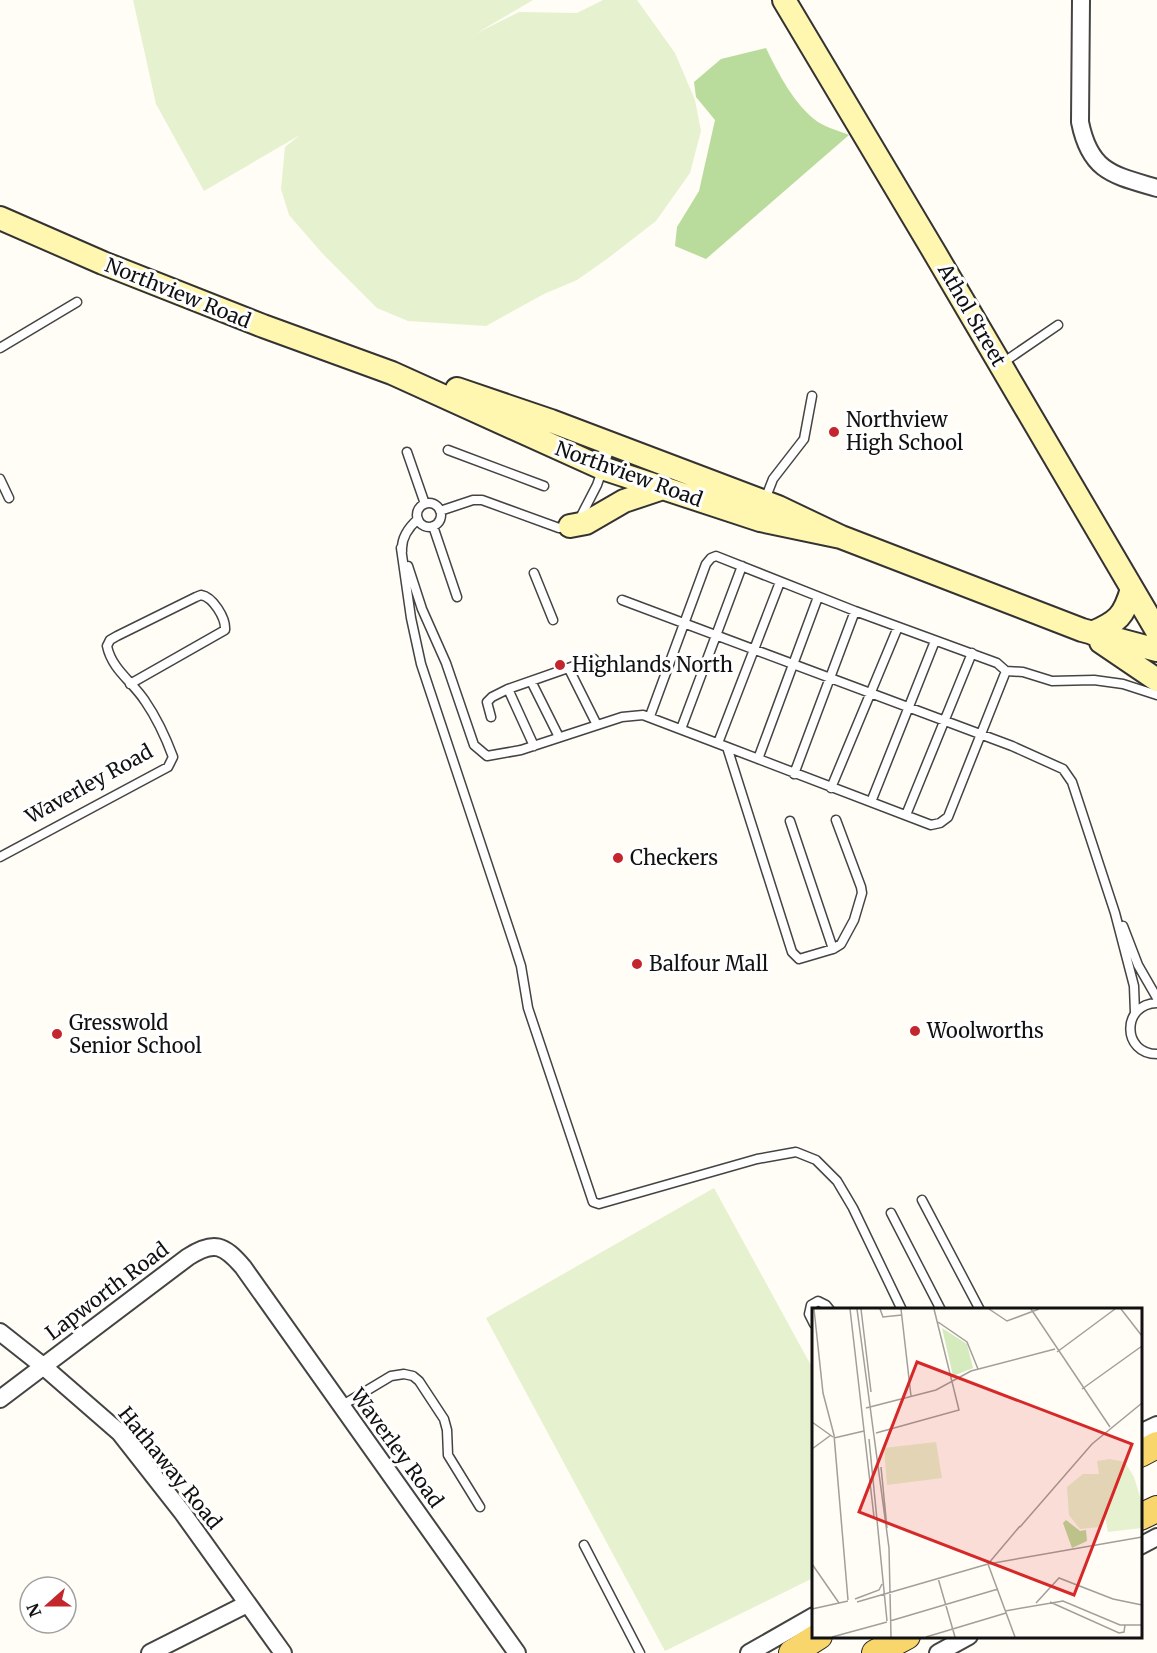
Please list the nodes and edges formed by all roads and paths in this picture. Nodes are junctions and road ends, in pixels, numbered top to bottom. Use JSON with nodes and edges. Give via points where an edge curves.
{"nodes":[{"id":1,"x":784,"y":0,"type":"edge"},
{"id":2,"x":1081,"y":0,"type":"edge"},
{"id":3,"x":1157,"y":188,"type":"edge"},
{"id":4,"x":0,"y":218,"type":"edge"},
{"id":5,"x":77,"y":302,"type":"dead end"},
{"id":6,"x":1058,"y":325,"type":"dead end"},
{"id":7,"x":0,"y":348,"type":"edge"},
{"id":8,"x":1000,"y":364,"type":"junction"},
{"id":9,"x":392,"y":373,"type":"junction"},
{"id":10,"x":812,"y":396,"type":"dead end"},
{"id":11,"x":611,"y":445,"type":"junction"},
{"id":12,"x":448,"y":450,"type":"dead end"},
{"id":13,"x":407,"y":452,"type":"dead end"},
{"id":14,"x":602,"y":468,"type":"junction"},
{"id":15,"x":0,"y":479,"type":"edge"},
{"id":16,"x":544,"y":486,"type":"dead end"},
{"id":17,"x":663,"y":488,"type":"junction"},
{"id":18,"x":9,"y":498,"type":"dead end"},
{"id":19,"x":764,"y":503,"type":"junction"},
{"id":20,"x":425,"y":504,"type":"junction"},
{"id":21,"x":441,"y":511,"type":"junction"},
{"id":22,"x":418,"y":519,"type":"junction"},
{"id":23,"x":433,"y":526,"type":"junction"},
{"id":24,"x":570,"y":526,"type":"junction"},
{"id":25,"x":841,"y":537,"type":"junction"},
{"id":26,"x":401,"y":548,"type":"junction"},
{"id":27,"x":742,"y":566,"type":"junction"},
{"id":28,"x":534,"y":573,"type":"dead end"},
{"id":29,"x":780,"y":582,"type":"junction"},
{"id":30,"x":1132,"y":589,"type":"junction"},
{"id":31,"x":457,"y":597,"type":"dead end"},
{"id":32,"x":818,"y":597,"type":"junction"},
{"id":33,"x":622,"y":600,"type":"dead end"},
{"id":34,"x":855,"y":611,"type":"junction"},
{"id":35,"x":553,"y":620,"type":"dead end"},
{"id":36,"x":898,"y":627,"type":"junction"},
{"id":37,"x":1157,"y":631,"type":"edge"},
{"id":38,"x":1087,"y":632,"type":"junction"},
{"id":39,"x":935,"y":641,"type":"junction"},
{"id":40,"x":1157,"y":650,"type":"edge"},
{"id":41,"x":972,"y":653,"type":"junction"},
{"id":42,"x":594,"y":659,"type":"dead end"},
{"id":43,"x":569,"y":669,"type":"junction"},
{"id":44,"x":1006,"y":671,"type":"junction"},
{"id":45,"x":1157,"y":680,"type":"edge"},
{"id":46,"x":531,"y":681,"type":"junction"},
{"id":47,"x":130,"y":684,"type":"junction"},
{"id":48,"x":508,"y":689,"type":"junction"},
{"id":49,"x":1157,"y":695,"type":"edge"},
{"id":50,"x":650,"y":716,"type":"junction"},
{"id":51,"x":491,"y":717,"type":"dead end"},
{"id":52,"x":597,"y":725,"type":"junction"},
{"id":53,"x":681,"y":729,"type":"junction"},
{"id":54,"x":559,"y":737,"type":"junction"},
{"id":55,"x":718,"y":743,"type":"junction"},
{"id":56,"x":534,"y":746,"type":"junction"},
{"id":57,"x":727,"y":747,"type":"junction"},
{"id":58,"x":758,"y":759,"type":"junction"},
{"id":59,"x":794,"y":774,"type":"junction"},
{"id":60,"x":831,"y":788,"type":"junction"},
{"id":61,"x":871,"y":802,"type":"junction"},
{"id":62,"x":906,"y":815,"type":"junction"},
{"id":63,"x":836,"y":820,"type":"dead end"},
{"id":64,"x":790,"y":821,"type":"dead end"},
{"id":65,"x":0,"y":857,"type":"edge"},
{"id":66,"x":1115,"y":913,"type":"junction"},
{"id":67,"x":833,"y":949,"type":"junction"},
{"id":68,"x":1157,"y":998,"type":"edge"},
{"id":69,"x":1157,"y":1003,"type":"edge"},
{"id":70,"x":1135,"y":1013,"type":"junction"},
{"id":71,"x":1157,"y":1054,"type":"edge"},
{"id":72,"x":922,"y":1200,"type":"dead end"},
{"id":73,"x":891,"y":1213,"type":"dead end"},
{"id":74,"x":243,"y":1267,"type":"joint"},
{"id":75,"x":828,"y":1308,"type":"edge"},
{"id":76,"x":901,"y":1308,"type":"edge"},
{"id":77,"x":940,"y":1308,"type":"edge"},
{"id":78,"x":979,"y":1308,"type":"edge"},
{"id":79,"x":812,"y":1322,"type":"edge"},
{"id":80,"x":0,"y":1332,"type":"edge"},
{"id":81,"x":44,"y":1366,"type":"junction"},
{"id":82,"x":0,"y":1399,"type":"edge"},
{"id":83,"x":341,"y":1406,"type":"junction"},
{"id":84,"x":1157,"y":1425,"type":"edge"},
{"id":85,"x":1142,"y":1432,"type":"edge"},
{"id":86,"x":1157,"y":1445,"type":"edge"},
{"id":87,"x":1142,"y":1453,"type":"edge"},
{"id":88,"x":480,"y":1507,"type":"dead end"},
{"id":89,"x":1157,"y":1509,"type":"edge"},
{"id":90,"x":1142,"y":1516,"type":"edge"},
{"id":91,"x":1157,"y":1537,"type":"edge"},
{"id":92,"x":584,"y":1545,"type":"dead end"},
{"id":93,"x":1142,"y":1545,"type":"edge"},
{"id":94,"x":247,"y":1604,"type":"junction"},
{"id":95,"x":812,"y":1617,"type":"edge"},
{"id":96,"x":816,"y":1638,"type":"edge"},
{"id":97,"x":903,"y":1638,"type":"edge"},
{"id":98,"x":965,"y":1638,"type":"edge"},
{"id":99,"x":150,"y":1653,"type":"edge"},
{"id":100,"x":284,"y":1653,"type":"edge"},
{"id":101,"x":518,"y":1653,"type":"edge"},
{"id":102,"x":640,"y":1653,"type":"edge"},
{"id":103,"x":749,"y":1653,"type":"edge"},
{"id":104,"x":792,"y":1653,"type":"edge"},
{"id":105,"x":875,"y":1653,"type":"edge"},
{"id":106,"x":938,"y":1653,"type":"edge"}],
"edges":[{"from":1,"to":8,"type":"main road","name":"Athol Street"},
{"from":2,"to":3,"type":"street","via":[[1080,122],[1084,140],[1091,155],[1115,176]]},
{"from":4,"to":9,"type":"main road","name":"Northview Road","via":[[103,263]]},
{"from":5,"to":7,"type":"lane"},
{"from":6,"to":8,"type":"lane"},
{"from":8,"to":30,"type":"main road","name":"Athol Street"},
{"from":9,"to":11,"type":"main road","name":"Northview Road","via":[[458,389]]},
{"from":9,"to":14,"type":"main road","name":"Northview Road"},
{"from":10,"to":19,"type":"lane","via":[[804,439],[774,479]]},
{"from":11,"to":14,"type":"lane"},
{"from":11,"to":19,"type":"main road","name":"Northview Road"},
{"from":12,"to":16,"type":"lane"},
{"from":13,"to":20,"type":"lane"},
{"from":14,"to":17,"type":"main road","name":"Northview Road"},
{"from":14,"to":24,"type":"lane","via":[[588,506]]},
{"from":15,"to":18,"type":"lane"},
{"from":17,"to":24,"type":"main road","via":[[624,501],[586,523]]},
{"from":17,"to":25,"type":"main road","name":"Northview Road","via":[[760,520]]},
{"from":19,"to":25,"type":"main road","name":"Northview Road"},
{"from":20,"to":21,"type":"lane"},
{"from":20,"to":22,"type":"lane"},
{"from":21,"to":23,"type":"lane"},
{"from":21,"to":24,"type":"lane","via":[[482,500],[559,528]]},
{"from":22,"to":23,"type":"lane","via":[[427,527]]},
{"from":22,"to":26,"type":"lane","via":[[410,526]]},
{"from":23,"to":31,"type":"lane"},
{"from":25,"to":38,"type":"main road","name":"Northview Road"},
{"from":26,"to":56,"type":"lane","via":[[474,745],[487,756]]},
{"from":26,"to":76,"type":"lane","via":[[421,664],[514,944],[528,1008],[593,1202],[600,1204],[757,1159],[796,1152],[816,1161],[837,1181]]},
{"from":27,"to":29,"type":"lane"},
{"from":27,"to":50,"type":"lane","via":[[716,556],[706,564]]},
{"from":27,"to":53,"type":"lane"},
{"from":28,"to":35,"type":"lane"},
{"from":29,"to":32,"type":"lane"},
{"from":29,"to":55,"type":"lane"},
{"from":30,"to":37,"type":"main road","name":"Athol Street"},
{"from":30,"to":38,"type":"main road","via":[[1120,618]]},
{"from":32,"to":34,"type":"lane"},
{"from":32,"to":58,"type":"lane"},
{"from":33,"to":66,"type":"lane","via":[[1012,746],[1063,769],[1072,782]]},
{"from":34,"to":36,"type":"lane"},
{"from":34,"to":59,"type":"lane"},
{"from":36,"to":39,"type":"lane"},
{"from":36,"to":60,"type":"lane"},
{"from":38,"to":40,"type":"main road","name":"Northview Road"},
{"from":38,"to":45,"type":"main road"},
{"from":39,"to":41,"type":"lane"},
{"from":39,"to":61,"type":"lane"},
{"from":41,"to":44,"type":"lane"},
{"from":41,"to":62,"type":"lane"},
{"from":42,"to":43,"type":"lane"},
{"from":43,"to":46,"type":"lane"},
{"from":43,"to":52,"type":"lane"},
{"from":44,"to":49,"type":"lane","via":[[1052,681],[1122,684]]},
{"from":44,"to":62,"type":"lane","via":[[948,817],[931,825]]},
{"from":46,"to":48,"type":"lane"},
{"from":46,"to":54,"type":"lane"},
{"from":47,"to":47,"type":"lane","name":"Waverley Road","via":[[112,660],[108,643],[201,595],[210,599],[226,628]]},
{"from":47,"to":65,"type":"lane","name":"Waverley Road","via":[[146,701],[170,748],[173,757],[168,767]]},
{"from":48,"to":51,"type":"lane","via":[[488,702]]},
{"from":48,"to":56,"type":"lane"},
{"from":50,"to":52,"type":"lane","via":[[622,717]]},
{"from":50,"to":53,"type":"lane"},
{"from":52,"to":54,"type":"lane"},
{"from":53,"to":55,"type":"lane"},
{"from":54,"to":56,"type":"lane"},
{"from":55,"to":57,"type":"lane"},
{"from":57,"to":58,"type":"lane"},
{"from":57,"to":67,"type":"lane","via":[[794,956],[802,959]]},
{"from":58,"to":59,"type":"lane"},
{"from":59,"to":60,"type":"lane"},
{"from":60,"to":61,"type":"lane"},
{"from":61,"to":62,"type":"lane"},
{"from":63,"to":67,"type":"lane","via":[[862,893],[847,935]]},
{"from":64,"to":67,"type":"lane"},
{"from":66,"to":68,"type":"lane"},
{"from":66,"to":70,"type":"lane","via":[[1134,986]]},
{"from":69,"to":70,"type":"lane"},
{"from":70,"to":71,"type":"lane","via":[[1132,1038],[1143,1051]]},
{"from":72,"to":78,"type":"lane"},
{"from":73,"to":77,"type":"lane"},
{"from":74,"to":81,"type":"street","name":"Lapworth Road","via":[[221,1247],[197,1251]]},
{"from":74,"to":83,"type":"street","name":"Waverley Road"},
{"from":75,"to":79,"type":"lane","via":[[819,1301],[811,1305]]},
{"from":80,"to":81,"type":"street","name":"Hathaway Road"},
{"from":81,"to":82,"type":"street","name":"Lapworth Road"},
{"from":81,"to":94,"type":"street","name":"Hathaway Road","via":[[120,1433]]},
{"from":83,"to":88,"type":"lane","via":[[391,1376],[413,1376],[444,1419],[448,1455]]},
{"from":83,"to":101,"type":"street","name":"Waverley Road"},
{"from":84,"to":85,"type":"street"},
{"from":86,"to":87,"type":"main road"},
{"from":89,"to":90,"type":"main road"},
{"from":91,"to":93,"type":"street"},
{"from":92,"to":102,"type":"lane"},
{"from":94,"to":99,"type":"street"},
{"from":94,"to":100,"type":"street","name":"Hathaway Road"},
{"from":95,"to":103,"type":"street"},
{"from":96,"to":104,"type":"main road"},
{"from":97,"to":105,"type":"main road"},
{"from":98,"to":106,"type":"street"}]}
